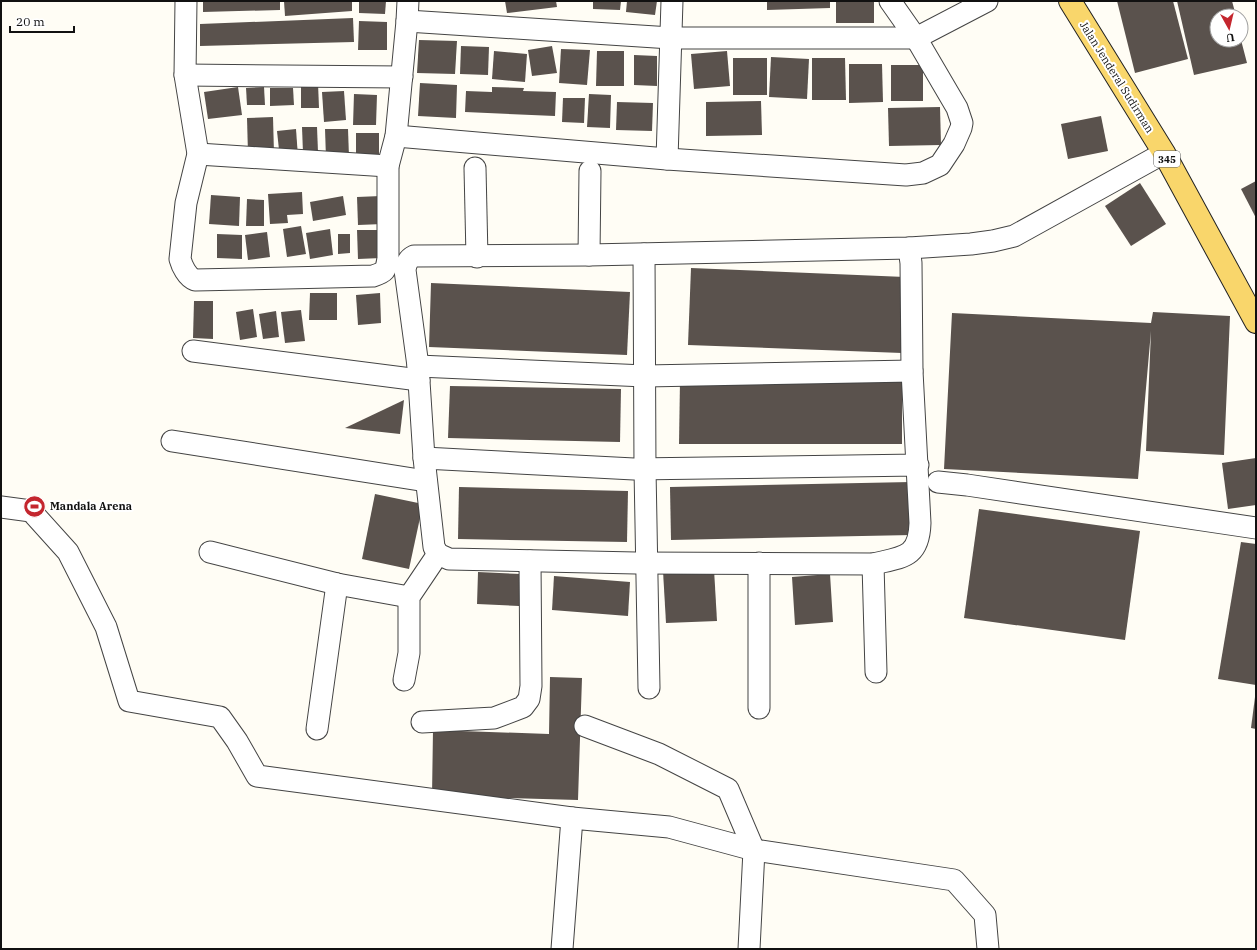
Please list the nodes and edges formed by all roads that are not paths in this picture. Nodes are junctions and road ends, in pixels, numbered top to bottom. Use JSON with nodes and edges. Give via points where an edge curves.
{"nodes":[{"id":1,"x":186,"y":1,"type":"edge"},
{"id":2,"x":672,"y":1,"type":"edge"},
{"id":3,"x":890,"y":1,"type":"edge"},
{"id":4,"x":987,"y":1,"type":"edge"},
{"id":5,"x":1070,"y":1,"type":"edge"},
{"id":6,"x":408,"y":11,"type":"edge"},
{"id":7,"x":671,"y":38,"type":"junction"},
{"id":8,"x":916,"y":38,"type":"junction"},
{"id":9,"x":186,"y":75,"type":"junction"},
{"id":10,"x":402,"y":77,"type":"junction"},
{"id":11,"x":396,"y":136,"type":"junction"},
{"id":12,"x":1164,"y":153,"type":"junction"},
{"id":13,"x":198,"y":154,"type":"junction"},
{"id":14,"x":667,"y":159,"type":"junction"},
{"id":15,"x":388,"y":166,"type":"junction"},
{"id":16,"x":476,"y":168,"type":"dead end"},
{"id":17,"x":590,"y":171,"type":"dead end"},
{"id":18,"x":909,"y":248,"type":"junction"},
{"id":19,"x":644,"y":254,"type":"junction"},
{"id":20,"x":589,"y":255,"type":"junction"},
{"id":21,"x":477,"y":257,"type":"junction"},
{"id":22,"x":1256,"y":322,"type":"edge"},
{"id":23,"x":193,"y":351,"type":"dead end"},
{"id":24,"x":912,"y":371,"type":"junction"},
{"id":25,"x":418,"y":373,"type":"junction"},
{"id":26,"x":646,"y":376,"type":"junction"},
{"id":27,"x":172,"y":441,"type":"dead end"},
{"id":28,"x":424,"y":458,"type":"junction"},
{"id":29,"x":918,"y":465,"type":"junction"},
{"id":30,"x":645,"y":469,"type":"junction"},
{"id":31,"x":426,"y":481,"type":"junction"},
{"id":32,"x":938,"y":482,"type":"dead end"},
{"id":33,"x":1,"y":507,"type":"edge"},
{"id":34,"x":1256,"y":528,"type":"edge"},
{"id":35,"x":210,"y":552,"type":"dead end"},
{"id":36,"x":438,"y":554,"type":"junction"},
{"id":37,"x":530,"y":561,"type":"junction"},
{"id":38,"x":647,"y":563,"type":"junction"},
{"id":39,"x":759,"y":563,"type":"junction"},
{"id":40,"x":873,"y":564,"type":"junction"},
{"id":41,"x":337,"y":584,"type":"junction"},
{"id":42,"x":409,"y":598,"type":"junction"},
{"id":43,"x":876,"y":672,"type":"dead end"},
{"id":44,"x":404,"y":680,"type":"dead end"},
{"id":45,"x":649,"y":688,"type":"dead end"},
{"id":46,"x":759,"y":708,"type":"dead end"},
{"id":47,"x":422,"y":722,"type":"dead end"},
{"id":48,"x":585,"y":726,"type":"dead end"},
{"id":49,"x":317,"y":729,"type":"dead end"},
{"id":50,"x":572,"y":818,"type":"junction"},
{"id":51,"x":754,"y":850,"type":"junction"},
{"id":52,"x":562,"y":949,"type":"edge"},
{"id":53,"x":749,"y":949,"type":"edge"},
{"id":54,"x":988,"y":949,"type":"edge"}],
"edges":[{"from":1,"to":9,"type":"street"},
{"from":2,"to":7,"type":"street"},
{"from":3,"to":8,"type":"street"},
{"from":4,"to":8,"type":"street"},
{"from":5,"to":12,"type":"main road","name":"Jalan Jenderal Sudirman","number":"345"},
{"from":6,"to":7,"type":"street"},
{"from":6,"to":10,"type":"street"},
{"from":7,"to":8,"type":"street"},
{"from":7,"to":14,"type":"street"},
{"from":8,"to":14,"type":"street","via":[[957,108],[962,123],[954,144],[940,165],[931,170],[906,175]]},
{"from":9,"to":10,"type":"street"},
{"from":9,"to":13,"type":"street"},
{"from":10,"to":11,"type":"street"},
{"from":11,"to":14,"type":"street"},
{"from":11,"to":15,"type":"street"},
{"from":12,"to":18,"type":"street","via":[[1014,236],[971,244]]},
{"from":12,"to":22,"type":"main road","name":"Jalan Jenderal Sudirman","number":"345"},
{"from":13,"to":15,"type":"street"},
{"from":13,"to":15,"type":"street","via":[[186,203],[180,258],[189,276],[195,280],[373,276],[383,272],[388,258]]},
{"from":16,"to":21,"type":"street"},
{"from":17,"to":20,"type":"street"},
{"from":18,"to":19,"type":"street"},
{"from":18,"to":24,"type":"street"},
{"from":19,"to":20,"type":"street"},
{"from":19,"to":26,"type":"street"},
{"from":20,"to":21,"type":"street"},
{"from":21,"to":25,"type":"street","via":[[414,256],[407,261],[405,270]]},
{"from":23,"to":25,"type":"street"},
{"from":24,"to":26,"type":"street"},
{"from":24,"to":29,"type":"street"},
{"from":25,"to":26,"type":"street"},
{"from":25,"to":28,"type":"street"},
{"from":26,"to":30,"type":"street"},
{"from":27,"to":31,"type":"street"},
{"from":28,"to":30,"type":"street"},
{"from":28,"to":31,"type":"street"},
{"from":29,"to":30,"type":"street"},
{"from":29,"to":40,"type":"street","via":[[920,532],[917,545],[903,556]]},
{"from":30,"to":38,"type":"street"},
{"from":31,"to":36,"type":"street","via":[[434,547]]},
{"from":32,"to":34,"type":"street"},
{"from":33,"to":50,"type":"street","via":[[31,511],[68,552],[106,627],[129,700],[220,716],[258,776]]},
{"from":35,"to":41,"type":"street"},
{"from":36,"to":37,"type":"street","via":[[449,559]]},
{"from":36,"to":42,"type":"street"},
{"from":37,"to":38,"type":"street"},
{"from":37,"to":47,"type":"street","via":[[531,686],[526,704],[494,718]]},
{"from":38,"to":39,"type":"street"},
{"from":38,"to":45,"type":"street"},
{"from":39,"to":40,"type":"street"},
{"from":39,"to":46,"type":"street"},
{"from":40,"to":43,"type":"street"},
{"from":41,"to":42,"type":"street"},
{"from":41,"to":49,"type":"street"},
{"from":42,"to":44,"type":"street","via":[[409,653]]},
{"from":48,"to":51,"type":"street","via":[[660,754],[728,789]]},
{"from":50,"to":51,"type":"street","via":[[669,827]]},
{"from":50,"to":52,"type":"street"},
{"from":51,"to":53,"type":"street"},
{"from":51,"to":54,"type":"street","via":[[954,880],[985,915]]}]}
